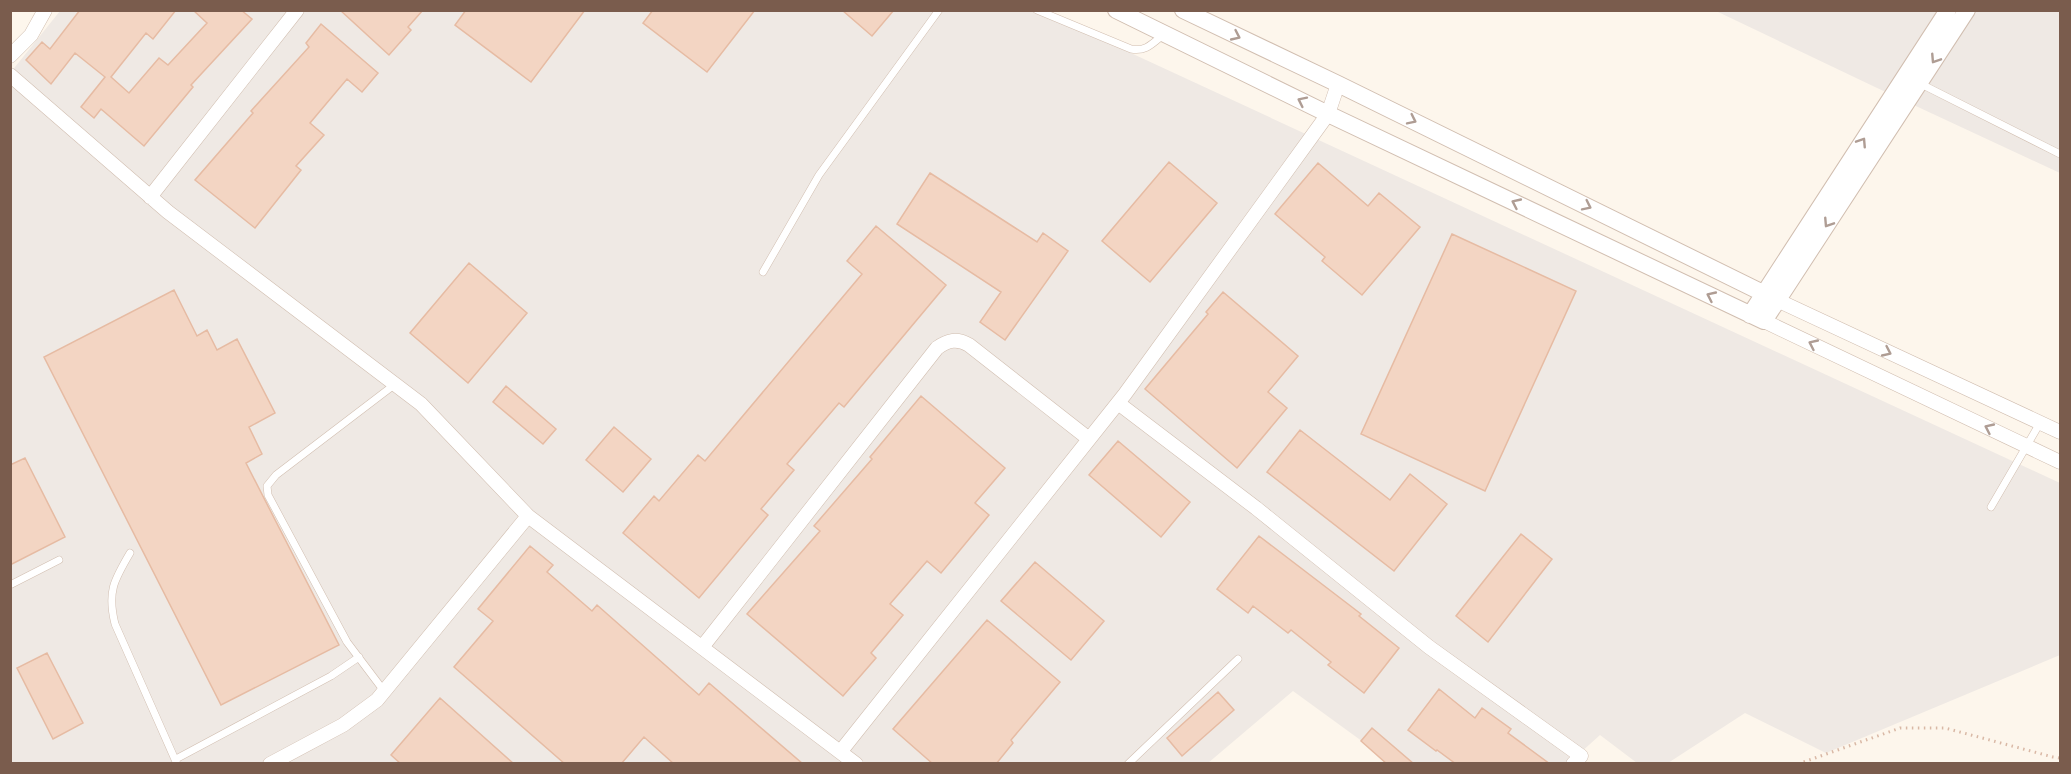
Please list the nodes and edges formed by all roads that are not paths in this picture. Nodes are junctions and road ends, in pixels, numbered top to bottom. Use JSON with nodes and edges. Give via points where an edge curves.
{"nodes":[{"id":1,"x":45,"y":10,"type":"edge"},
{"id":2,"x":297,"y":10,"type":"edge"},
{"id":3,"x":939,"y":10,"type":"edge"},
{"id":4,"x":1037,"y":10,"type":"edge"},
{"id":5,"x":1116,"y":10,"type":"edge"},
{"id":6,"x":1183,"y":10,"type":"edge"},
{"id":7,"x":1948,"y":10,"type":"edge"},
{"id":8,"x":1967,"y":10,"type":"edge"},
{"id":9,"x":1164,"y":34,"type":"junction"},
{"id":10,"x":10,"y":56,"type":"edge"},
{"id":11,"x":10,"y":75,"type":"edge"},
{"id":12,"x":1338,"y":84,"type":"junction"},
{"id":13,"x":1919,"y":84,"type":"junction"},
{"id":14,"x":1328,"y":114,"type":"junction"},
{"id":15,"x":2061,"y":154,"type":"edge"},
{"id":16,"x":1564,"y":194,"type":"junction"},
{"id":17,"x":150,"y":196,"type":"junction"},
{"id":18,"x":1552,"y":221,"type":"junction"},
{"id":19,"x":762,"y":272,"type":"dead end"},
{"id":20,"x":1770,"y":296,"type":"junction"},
{"id":21,"x":1757,"y":318,"type":"junction"},
{"id":22,"x":393,"y":385,"type":"junction"},
{"id":23,"x":1118,"y":403,"type":"junction"},
{"id":24,"x":2040,"y":423,"type":"junction"},
{"id":25,"x":2061,"y":432,"type":"edge"},
{"id":26,"x":1089,"y":439,"type":"junction"},
{"id":27,"x":2027,"y":446,"type":"junction"},
{"id":28,"x":2061,"y":462,"type":"edge"},
{"id":29,"x":1991,"y":507,"type":"dead end"},
{"id":30,"x":528,"y":516,"type":"junction"},
{"id":31,"x":130,"y":553,"type":"dead end"},
{"id":32,"x":59,"y":560,"type":"dead end"},
{"id":33,"x":10,"y":585,"type":"edge"},
{"id":34,"x":703,"y":646,"type":"junction"},
{"id":35,"x":359,"y":657,"type":"junction"},
{"id":36,"x":1238,"y":659,"type":"dead end"},
{"id":37,"x":384,"y":691,"type":"junction"},
{"id":38,"x":841,"y":751,"type":"junction"},
{"id":39,"x":177,"y":761,"type":"edge"},
{"id":40,"x":270,"y":764,"type":"edge"},
{"id":41,"x":856,"y":764,"type":"edge"},
{"id":42,"x":1128,"y":764,"type":"edge"},
{"id":43,"x":1573,"y":764,"type":"edge"}],
"edges":[{"from":1,"to":10,"type":"street","via":[[31,35]]},
{"from":2,"to":17,"type":"street"},
{"from":3,"to":19,"type":"lane","via":[[819,175]]},
{"from":4,"to":9,"type":"lane","via":[[1131,49],[1148,47]]},
{"from":5,"to":9,"type":"street"},
{"from":6,"to":12,"type":"street","one_way":true},
{"from":20,"to":7,"type":"street","one_way":true},
{"from":8,"to":13,"type":"street","one_way":true},
{"from":14,"to":9,"type":"street","one_way":true},
{"from":11,"to":17,"type":"street"},
{"from":12,"to":14,"type":"street"},
{"from":12,"to":16,"type":"street","one_way":true},
{"from":13,"to":15,"type":"lane"},
{"from":13,"to":20,"type":"street","one_way":true},
{"from":18,"to":14,"type":"street","one_way":true},
{"from":14,"to":23,"type":"street"},
{"from":16,"to":18,"type":"street"},
{"from":16,"to":20,"type":"street","one_way":true},
{"from":17,"to":22,"type":"street"},
{"from":21,"to":18,"type":"street","one_way":true},
{"from":20,"to":21,"type":"street"},
{"from":20,"to":24,"type":"street","one_way":true},
{"from":27,"to":21,"type":"street","one_way":true},
{"from":22,"to":30,"type":"street","via":[[421,404]]},
{"from":22,"to":35,"type":"lane","via":[[267,486],[268,495],[347,642]]},
{"from":23,"to":26,"type":"street"},
{"from":23,"to":43,"type":"street","via":[[1429,647],[1581,756]]},
{"from":24,"to":25,"type":"street"},
{"from":24,"to":27,"type":"lane"},
{"from":26,"to":34,"type":"street","via":[[969,345],[955,340],[945,343],[937,348]]},
{"from":26,"to":38,"type":"street"},
{"from":27,"to":28,"type":"street"},
{"from":27,"to":29,"type":"lane"},
{"from":30,"to":34,"type":"street"},
{"from":30,"to":37,"type":"street"},
{"from":31,"to":39,"type":"lane","via":[[116,575],[111,607],[115,624]]},
{"from":32,"to":33,"type":"lane"},
{"from":34,"to":38,"type":"street"},
{"from":35,"to":37,"type":"lane"},
{"from":35,"to":39,"type":"lane"},
{"from":36,"to":42,"type":"lane"},
{"from":37,"to":40,"type":"street","via":[[343,725]]},
{"from":38,"to":41,"type":"street"}]}
